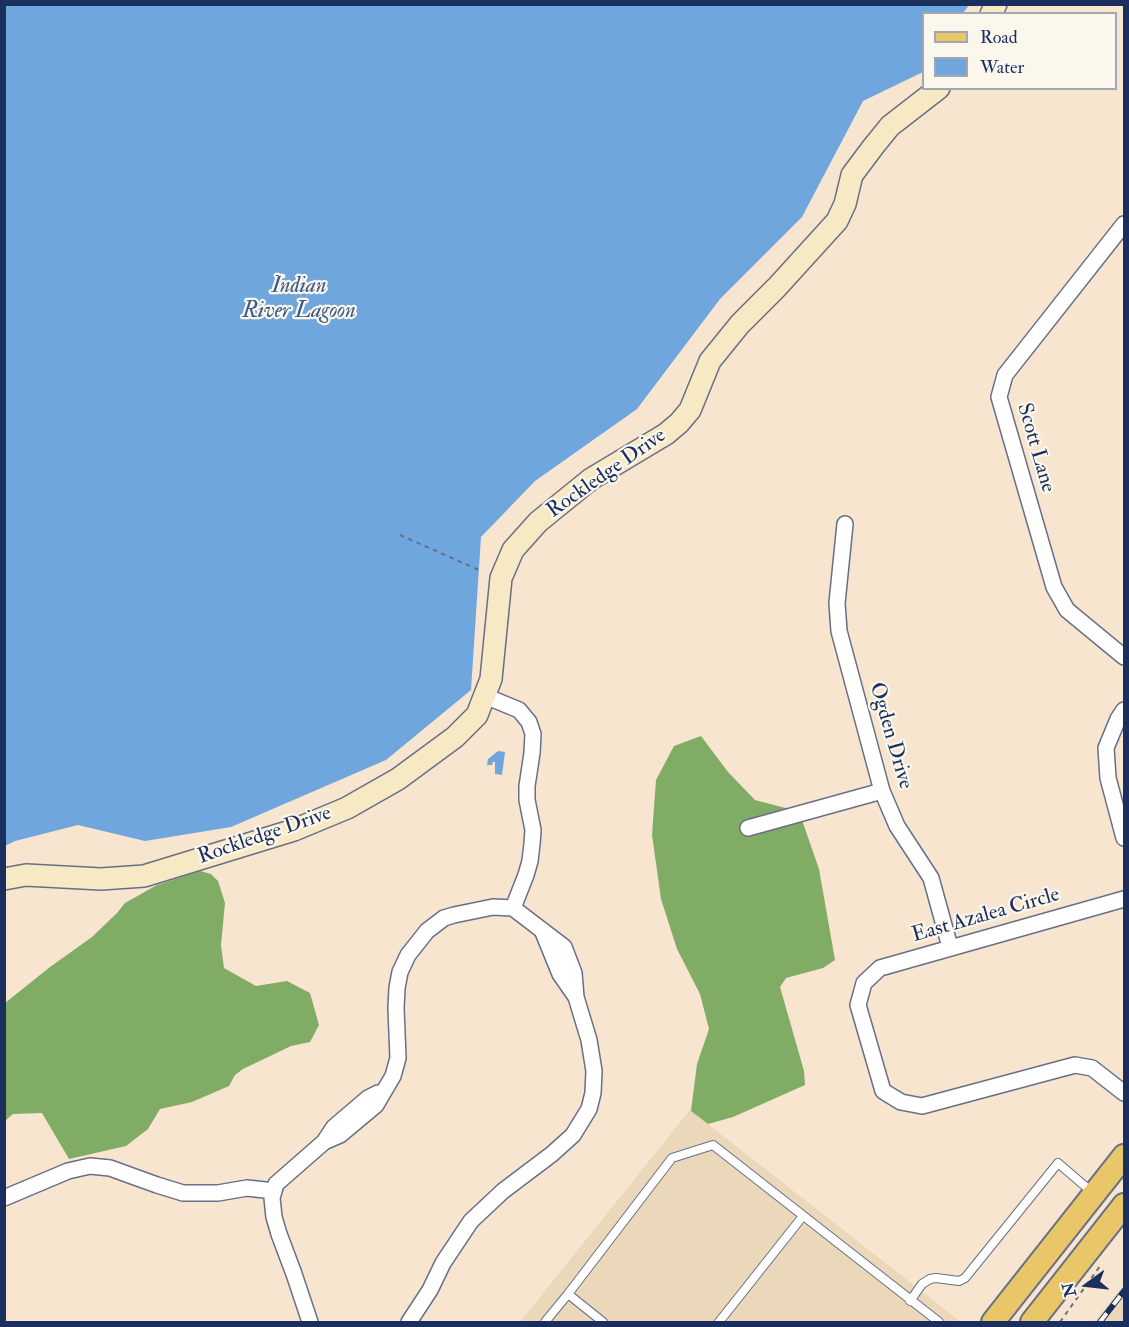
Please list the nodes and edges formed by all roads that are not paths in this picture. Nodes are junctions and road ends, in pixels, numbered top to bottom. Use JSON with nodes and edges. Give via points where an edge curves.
{"nodes":[{"id":1,"x":936,"y":90,"type":"edge"},
{"id":2,"x":1125,"y":224,"type":"edge"},
{"id":3,"x":845,"y":524,"type":"dead end"},
{"id":4,"x":1125,"y":657,"type":"edge"},
{"id":5,"x":485,"y":696,"type":"junction"},
{"id":6,"x":1125,"y":710,"type":"edge"},
{"id":7,"x":882,"y":791,"type":"junction"},
{"id":8,"x":748,"y":828,"type":"dead end"},
{"id":9,"x":1125,"y":838,"type":"edge"},
{"id":10,"x":4,"y":879,"type":"edge"},
{"id":11,"x":1125,"y":899,"type":"edge"},
{"id":12,"x":513,"y":908,"type":"junction"},
{"id":13,"x":950,"y":947,"type":"junction"},
{"id":14,"x":1125,"y":1093,"type":"edge"},
{"id":15,"x":1125,"y":1156,"type":"edge"},
{"id":16,"x":274,"y":1191,"type":"junction"},
{"id":17,"x":1095,"y":1194,"type":"junction"},
{"id":18,"x":4,"y":1198,"type":"edge"},
{"id":19,"x":1125,"y":1205,"type":"edge"},
{"id":20,"x":803,"y":1216,"type":"junction"},
{"id":21,"x":568,"y":1294,"type":"junction"},
{"id":22,"x":910,"y":1300,"type":"junction"},
{"id":23,"x":934,"y":1321,"type":"edge"},
{"id":24,"x":310,"y":1323,"type":"edge"},
{"id":25,"x":410,"y":1323,"type":"edge"},
{"id":26,"x":545,"y":1323,"type":"edge"},
{"id":27,"x":603,"y":1323,"type":"edge"},
{"id":28,"x":719,"y":1323,"type":"edge"},
{"id":29,"x":993,"y":1323,"type":"edge"},
{"id":30,"x":1032,"y":1323,"type":"edge"}],
"edges":[{"from":1,"to":5,"type":"street","name":"Rockledge Drive","via":[[890,126],[873,147],[852,175],[837,221],[710,361],[690,410],[679,423],[591,479],[538,522],[513,550],[501,579],[491,679]]},
{"from":2,"to":4,"type":"street","name":"Scott Lane","via":[[1005,375],[999,398],[1054,587],[1068,610]]},
{"from":3,"to":7,"type":"street","name":"Ogden Drive","via":[[837,603],[839,631]]},
{"from":5,"to":10,"type":"street","name":"Rockledge Drive","via":[[477,715],[455,737],[398,779],[347,808],[294,830],[144,876],[101,879],[26,875]]},
{"from":5,"to":12,"type":"street","via":[[519,710],[533,734],[527,786],[532,844],[526,875]]},
{"from":6,"to":9,"type":"street","via":[[1106,748],[1108,778]]},
{"from":7,"to":8,"type":"street"},
{"from":7,"to":13,"type":"street","name":"Ogden Drive","via":[[897,826],[931,878]]},
{"from":11,"to":13,"type":"street","name":"East Azalea Circle"},
{"from":12,"to":16,"type":"street","via":[[493,907],[444,918],[427,931],[400,972],[396,1008],[398,1058],[393,1076],[383,1091],[368,1098],[334,1126],[324,1142],[276,1184]]},
{"from":12,"to":25,"type":"street","via":[[564,947],[589,1040],[593,1093],[589,1109],[566,1141],[471,1221]]},
{"from":13,"to":14,"type":"street","name":"East Azalea Circle","via":[[880,968],[864,983],[858,1005],[883,1091],[901,1102],[922,1106],[1075,1065],[1092,1068]]},
{"from":15,"to":17,"type":"main road"},
{"from":16,"to":18,"type":"street","via":[[247,1188],[183,1193],[110,1168],[90,1166]]},
{"from":16,"to":24,"type":"street","via":[[274,1217]]},
{"from":17,"to":22,"type":"lane","via":[[1058,1163],[965,1278],[930,1279]]},
{"from":17,"to":29,"type":"main road"},
{"from":19,"to":30,"type":"main road"},
{"from":20,"to":21,"type":"lane","via":[[712,1144],[672,1158]]},
{"from":20,"to":22,"type":"lane"},
{"from":20,"to":28,"type":"lane"},
{"from":21,"to":26,"type":"lane"},
{"from":21,"to":27,"type":"lane"},
{"from":22,"to":23,"type":"lane"}]}
